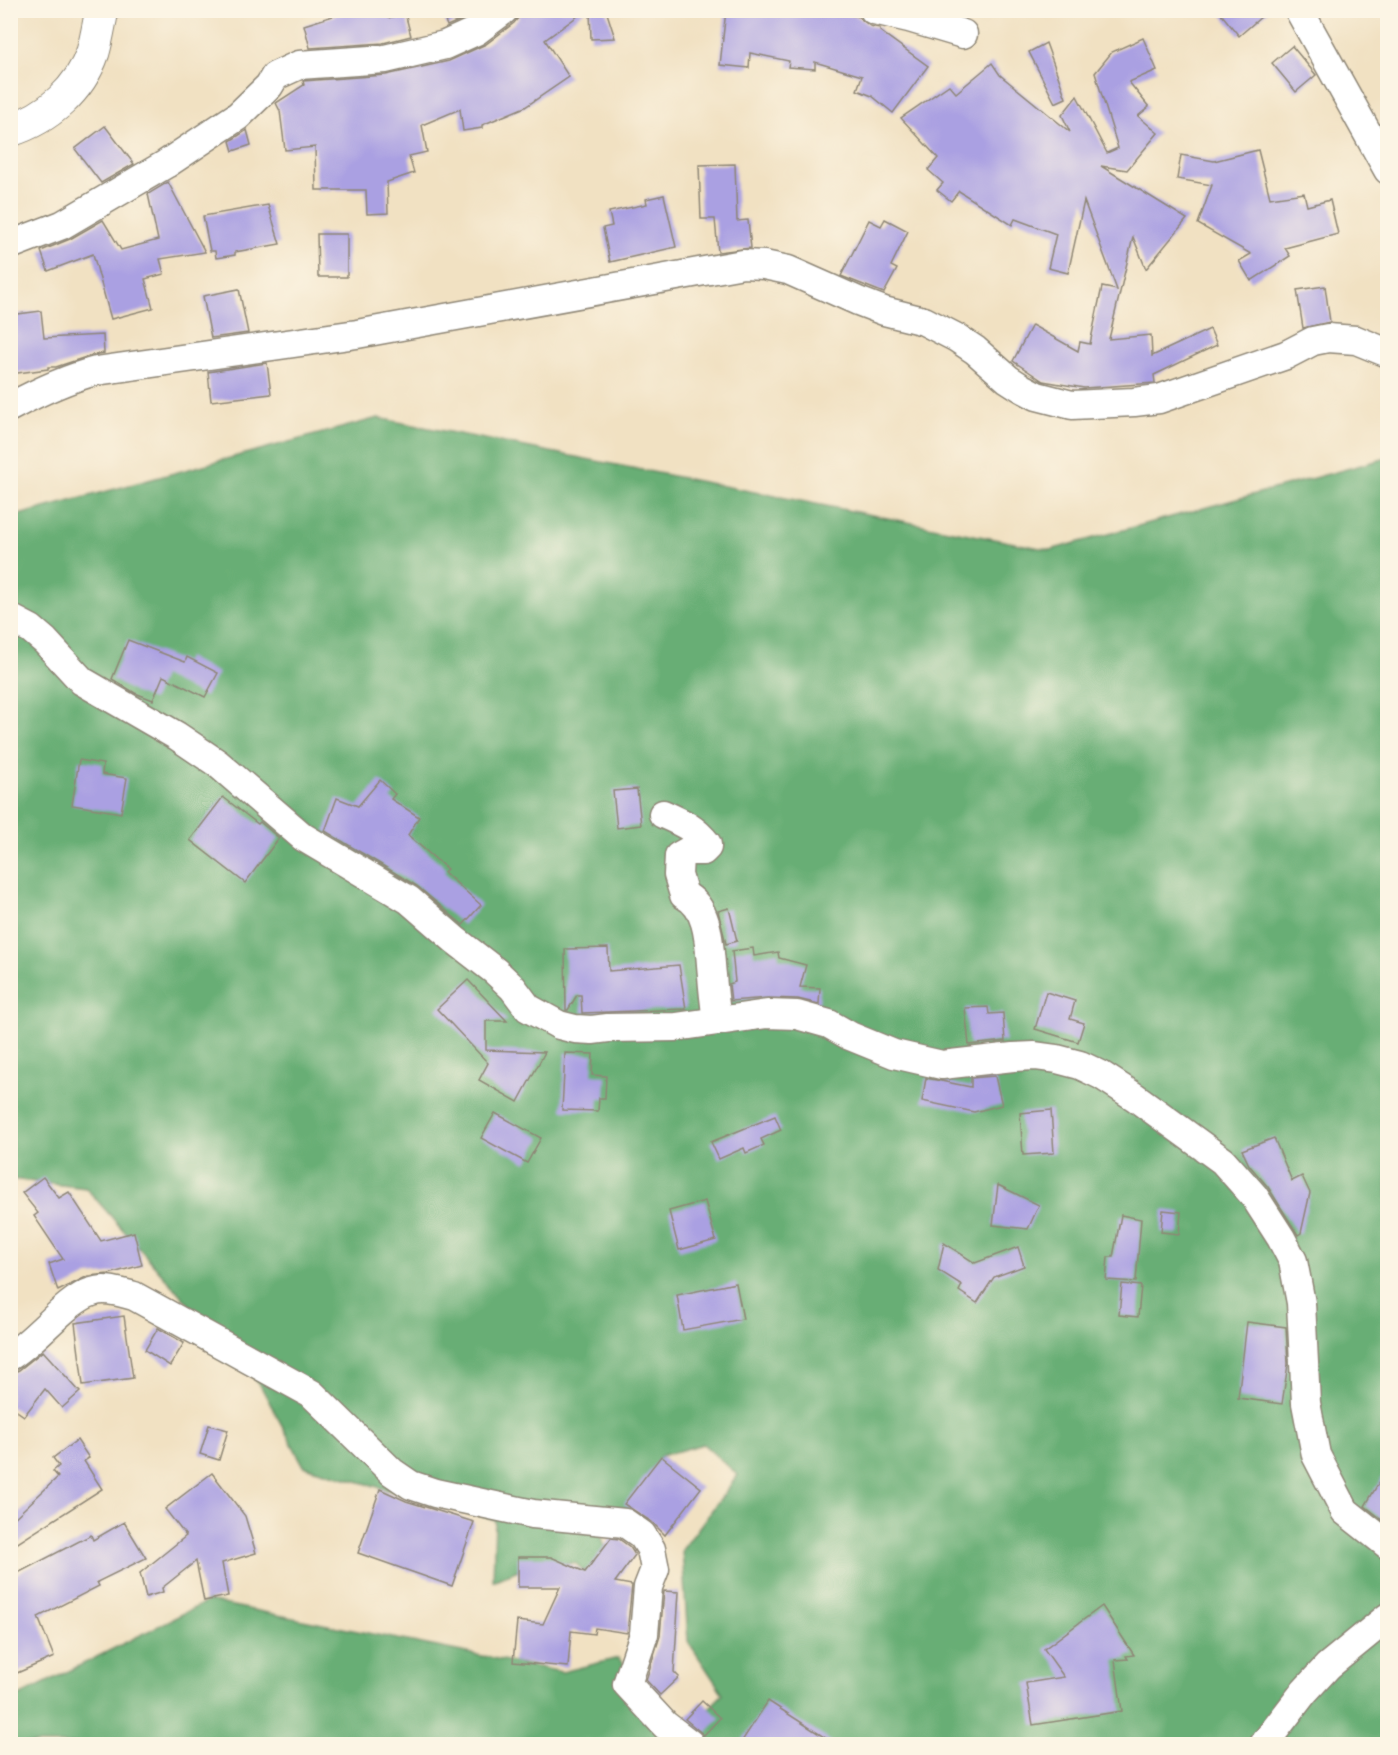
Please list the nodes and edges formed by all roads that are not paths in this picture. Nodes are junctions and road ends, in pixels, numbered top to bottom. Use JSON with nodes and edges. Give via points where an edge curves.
{"nodes":[{"id":1,"x":102,"y":10,"type":"edge"},
{"id":2,"x":504,"y":10,"type":"edge"},
{"id":3,"x":874,"y":10,"type":"edge"},
{"id":4,"x":1299,"y":10,"type":"edge"},
{"id":5,"x":963,"y":34,"type":"dead end"},
{"id":6,"x":10,"y":130,"type":"edge"},
{"id":7,"x":1388,"y":170,"type":"edge"},
{"id":8,"x":10,"y":245,"type":"edge"},
{"id":9,"x":1388,"y":353,"type":"edge"},
{"id":10,"x":10,"y":407,"type":"edge"},
{"id":11,"x":10,"y":618,"type":"edge"},
{"id":12,"x":663,"y":814,"type":"dead end"},
{"id":13,"x":717,"y":1021,"type":"junction"},
{"id":14,"x":10,"y":1356,"type":"edge"},
{"id":15,"x":1388,"y":1545,"type":"edge"},
{"id":16,"x":1388,"y":1617,"type":"edge"},
{"id":17,"x":690,"y":1744,"type":"edge"},
{"id":18,"x":1264,"y":1744,"type":"edge"}],
"edges":[{"from":1,"to":6,"type":"main road","via":[[92,54],[75,85],[51,110]]},
{"from":2,"to":8,"type":"street","via":[[476,31],[445,45],[385,59],[299,65],[275,76],[238,116],[157,170],[62,225]]},
{"from":3,"to":5,"type":"street"},
{"from":4,"to":7,"type":"street"},
{"from":9,"to":10,"type":"street","via":[[1356,340],[1328,338],[1159,399],[1072,405],[1022,388],[975,350],[924,321],[884,311],[788,270],[743,264],[357,334],[96,371],[44,389]]},
{"from":11,"to":13,"type":"street","via":[[45,641],[82,681],[177,736],[217,763],[303,837],[409,900],[495,971],[528,1008],[548,1020],[592,1030],[676,1027]]},
{"from":12,"to":13,"type":"street","via":[[698,832],[707,844],[703,851],[688,851],[679,856],[678,875],[684,895],[700,910],[707,932]]},
{"from":13,"to":15,"type":"street","via":[[766,1014],[797,1015],[829,1024],[894,1054],[942,1065],[1035,1056],[1080,1065],[1101,1075],[1223,1161],[1268,1215],[1293,1261],[1302,1303],[1306,1403],[1316,1455],[1345,1511]]},
{"from":14,"to":17,"type":"street","via":[[74,1302],[93,1291],[134,1296],[312,1394],[392,1472],[411,1485],[533,1514],[625,1523],[642,1535],[651,1549],[655,1569],[648,1587],[644,1634],[627,1684],[665,1725]]},
{"from":16,"to":18,"type":"street","via":[[1328,1666]]}]}
